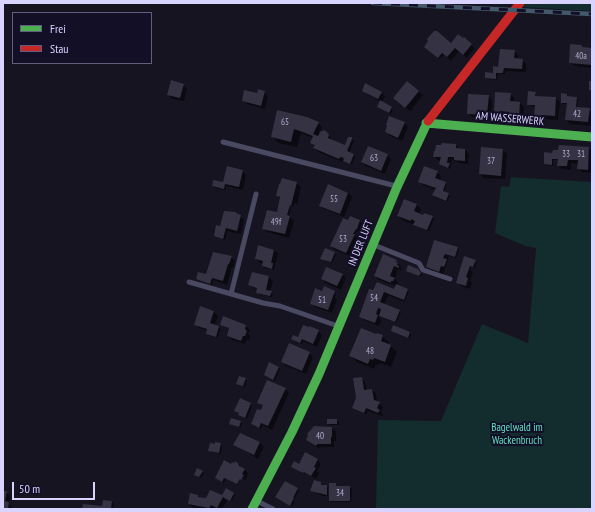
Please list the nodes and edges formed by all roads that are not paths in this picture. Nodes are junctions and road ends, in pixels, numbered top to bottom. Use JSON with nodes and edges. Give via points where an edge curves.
{"nodes":[{"id":1,"x":520,"y":3,"type":"edge"},
{"id":2,"x":426,"y":123,"type":"junction"},
{"id":3,"x":592,"y":137,"type":"edge"},
{"id":4,"x":223,"y":142,"type":"dead end"},
{"id":5,"x":397,"y":186,"type":"junction"},
{"id":6,"x":256,"y":194,"type":"dead end"},
{"id":7,"x":373,"y":244,"type":"junction"},
{"id":8,"x":450,"y":279,"type":"dead end"},
{"id":9,"x":189,"y":282,"type":"dead end"},
{"id":10,"x":231,"y":294,"type":"junction"},
{"id":11,"x":339,"y":327,"type":"junction"},
{"id":12,"x":256,"y":501,"type":"junction"},
{"id":13,"x":252,"y":509,"type":"edge"},
{"id":14,"x":273,"y":509,"type":"edge"}],
"edges":[{"from":1,"to":2,"type":"street","name":"IN DER LUFT"},
{"from":2,"to":3,"type":"street","name":"AM WASSERWERK"},
{"from":2,"to":5,"type":"street","name":"IN DER LUFT"},
{"from":4,"to":5,"type":"lane"},
{"from":5,"to":7,"type":"street","name":"IN DER LUFT"},
{"from":6,"to":10,"type":"lane"},
{"from":7,"to":8,"type":"lane","via":[[419,263],[424,270]]},
{"from":7,"to":11,"type":"street","name":"IN DER LUFT"},
{"from":9,"to":10,"type":"lane"},
{"from":10,"to":11,"type":"lane","via":[[280,306]]},
{"from":11,"to":12,"type":"street","name":"IN DER LUFT","via":[[292,432]]},
{"from":12,"to":13,"type":"street","name":"IN DER LUFT"},
{"from":12,"to":14,"type":"lane"}]}
